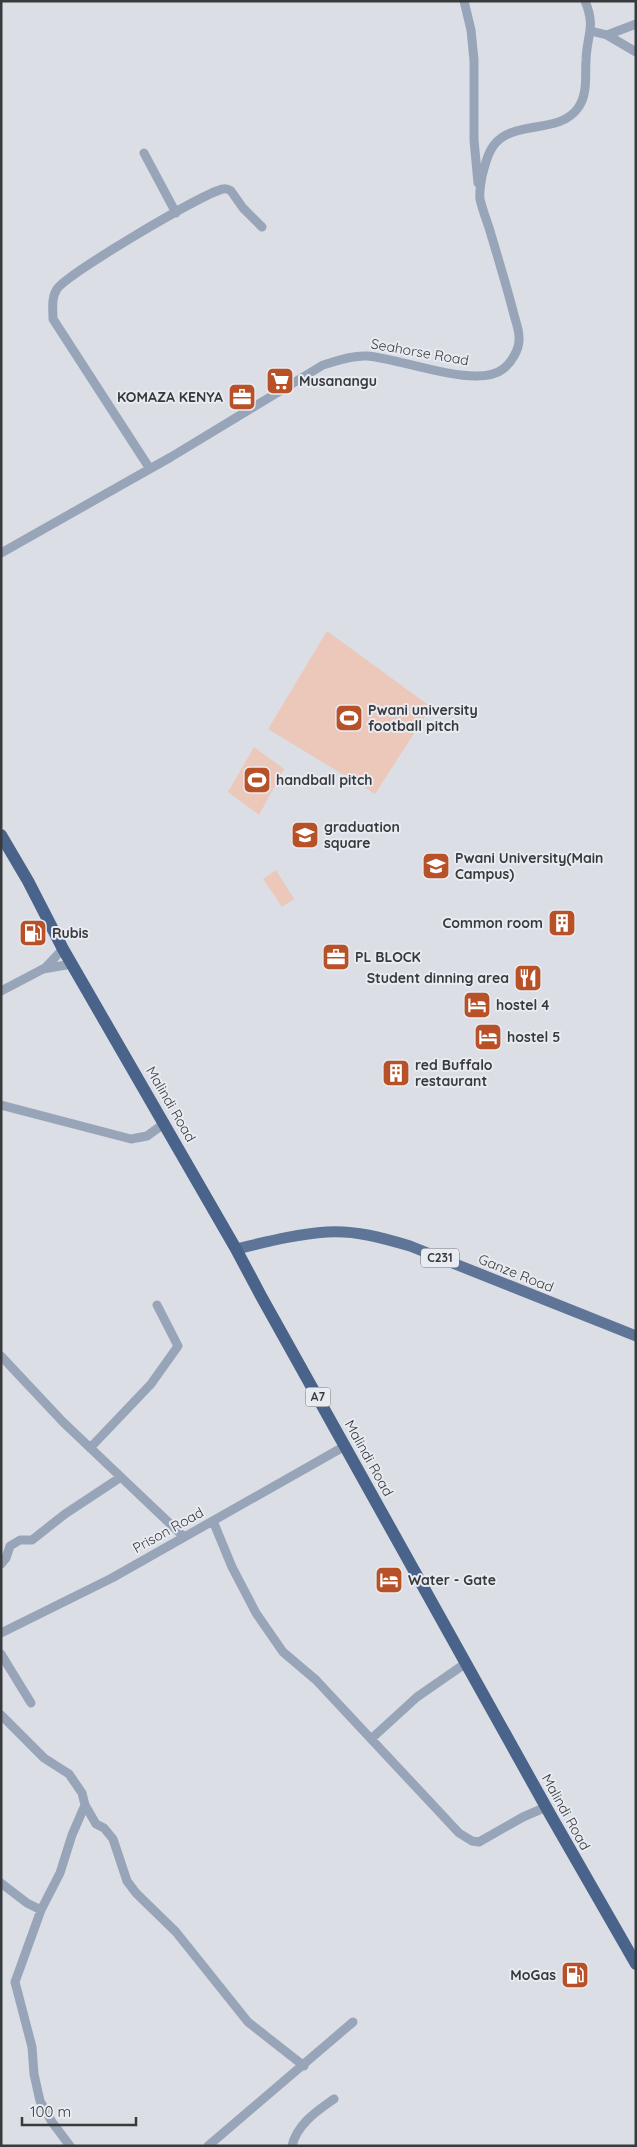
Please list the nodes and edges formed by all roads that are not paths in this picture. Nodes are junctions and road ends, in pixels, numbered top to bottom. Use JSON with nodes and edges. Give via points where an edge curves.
{"nodes":[{"id":1,"x":464,"y":1,"type":"edge"},
{"id":2,"x":585,"y":1,"type":"edge"},
{"id":3,"x":636,"y":24,"type":"edge"},
{"id":4,"x":591,"y":31,"type":"junction"},
{"id":5,"x":607,"y":35,"type":"junction"},
{"id":6,"x":636,"y":52,"type":"edge"},
{"id":7,"x":144,"y":152,"type":"dead end"},
{"id":8,"x":480,"y":198,"type":"junction"},
{"id":9,"x":176,"y":213,"type":"junction"},
{"id":10,"x":262,"y":227,"type":"dead end"},
{"id":11,"x":150,"y":469,"type":"junction"},
{"id":12,"x":1,"y":553,"type":"edge"},
{"id":13,"x":1,"y":836,"type":"edge"},
{"id":14,"x":63,"y":949,"type":"junction"},
{"id":15,"x":72,"y":964,"type":"junction"},
{"id":16,"x":43,"y":969,"type":"junction"},
{"id":17,"x":1,"y":990,"type":"edge"},
{"id":18,"x":1,"y":1105,"type":"edge"},
{"id":19,"x":165,"y":1123,"type":"junction"},
{"id":20,"x":236,"y":1249,"type":"junction"},
{"id":21,"x":157,"y":1305,"type":"dead end"},
{"id":22,"x":636,"y":1336,"type":"edge"},
{"id":23,"x":1,"y":1356,"type":"edge"},
{"id":24,"x":345,"y":1446,"type":"junction"},
{"id":25,"x":90,"y":1448,"type":"junction"},
{"id":26,"x":121,"y":1477,"type":"junction"},
{"id":27,"x":212,"y":1521,"type":"junction"},
{"id":28,"x":184,"y":1537,"type":"junction"},
{"id":29,"x":1,"y":1564,"type":"edge"},
{"id":30,"x":1,"y":1633,"type":"edge"},
{"id":31,"x":1,"y":1654,"type":"edge"},
{"id":32,"x":466,"y":1663,"type":"junction"},
{"id":33,"x":31,"y":1702,"type":"dead end"},
{"id":34,"x":1,"y":1715,"type":"edge"},
{"id":35,"x":370,"y":1739,"type":"junction"},
{"id":36,"x":86,"y":1805,"type":"junction"},
{"id":37,"x":546,"y":1807,"type":"junction"},
{"id":38,"x":1,"y":1883,"type":"edge"},
{"id":39,"x":41,"y":1910,"type":"junction"},
{"id":40,"x":636,"y":1964,"type":"edge"},
{"id":41,"x":353,"y":2022,"type":"dead end"},
{"id":42,"x":304,"y":2066,"type":"junction"},
{"id":43,"x":334,"y":2098,"type":"dead end"},
{"id":44,"x":70,"y":2146,"type":"edge"},
{"id":45,"x":208,"y":2146,"type":"edge"},
{"id":46,"x":292,"y":2146,"type":"edge"}],
"edges":[{"from":1,"to":8,"type":"street","via":[[474,60],[474,140]]},
{"from":2,"to":4,"type":"street","name":"Seahorse Road","via":[[591,15]]},
{"from":3,"to":5,"type":"street"},
{"from":4,"to":5,"type":"street"},
{"from":4,"to":8,"type":"street","name":"Seahorse Road","via":[[585,92],[579,107],[561,121],[504,136],[494,145],[488,155]]},
{"from":5,"to":6,"type":"street"},
{"from":7,"to":9,"type":"street"},
{"from":8,"to":11,"type":"street","name":"Seahorse Road","via":[[518,334],[514,356],[506,367],[498,373],[479,377],[379,357],[350,357],[323,365]]},
{"from":9,"to":10,"type":"street","via":[[198,200],[228,189]]},
{"from":9,"to":11,"type":"street","via":[[81,270],[57,288],[53,298],[53,319]]},
{"from":11,"to":12,"type":"street","name":"Seahorse Road"},
{"from":13,"to":14,"type":"highway","name":"Malindi Road","number":"A7","via":[[28,880]]},
{"from":14,"to":15,"type":"highway","name":"Malindi Road","number":"A7"},
{"from":14,"to":16,"type":"street"},
{"from":15,"to":16,"type":"street"},
{"from":15,"to":19,"type":"highway","name":"Malindi Road","number":"A7"},
{"from":16,"to":17,"type":"street"},
{"from":18,"to":19,"type":"street","via":[[131,1139],[147,1136]]},
{"from":19,"to":20,"type":"highway","name":"Malindi Road","number":"A7"},
{"from":20,"to":22,"type":"main road","name":"Ganze Road","number":"C231","via":[[327,1232],[384,1238]]},
{"from":20,"to":24,"type":"highway","name":"Malindi Road","number":"A7"},
{"from":21,"to":25,"type":"street","via":[[178,1346],[151,1384]]},
{"from":23,"to":25,"type":"street"},
{"from":24,"to":27,"type":"street","name":"Prison Road"},
{"from":24,"to":32,"type":"highway","name":"Malindi Road","number":"A7"},
{"from":25,"to":26,"type":"street"},
{"from":26,"to":28,"type":"street"},
{"from":26,"to":29,"type":"street","via":[[32,1540],[20,1540],[10,1546]]},
{"from":27,"to":28,"type":"street","name":"Prison Road"},
{"from":27,"to":35,"type":"street","via":[[232,1567],[270,1634]]},
{"from":28,"to":30,"type":"street","name":"Prison Road","via":[[112,1578]]},
{"from":31,"to":33,"type":"street"},
{"from":32,"to":35,"type":"street","via":[[417,1697]]},
{"from":32,"to":37,"type":"highway","name":"Malindi Road","number":"A7"},
{"from":34,"to":36,"type":"street","via":[[44,1758],[69,1774],[82,1792]]},
{"from":35,"to":37,"type":"street","via":[[459,1833],[472,1842],[479,1842]]},
{"from":36,"to":39,"type":"street"},
{"from":36,"to":42,"type":"street","via":[[96,1824],[113,1839],[128,1881],[136,1893],[176,1932],[248,2022]]},
{"from":37,"to":40,"type":"highway","name":"Malindi Road","number":"A7"},
{"from":38,"to":39,"type":"street"},
{"from":39,"to":44,"type":"street","via":[[15,1982],[32,2047],[40,2101]]},
{"from":41,"to":42,"type":"street"},
{"from":42,"to":45,"type":"street"},
{"from":43,"to":46,"type":"street","via":[[303,2124]]}]}
